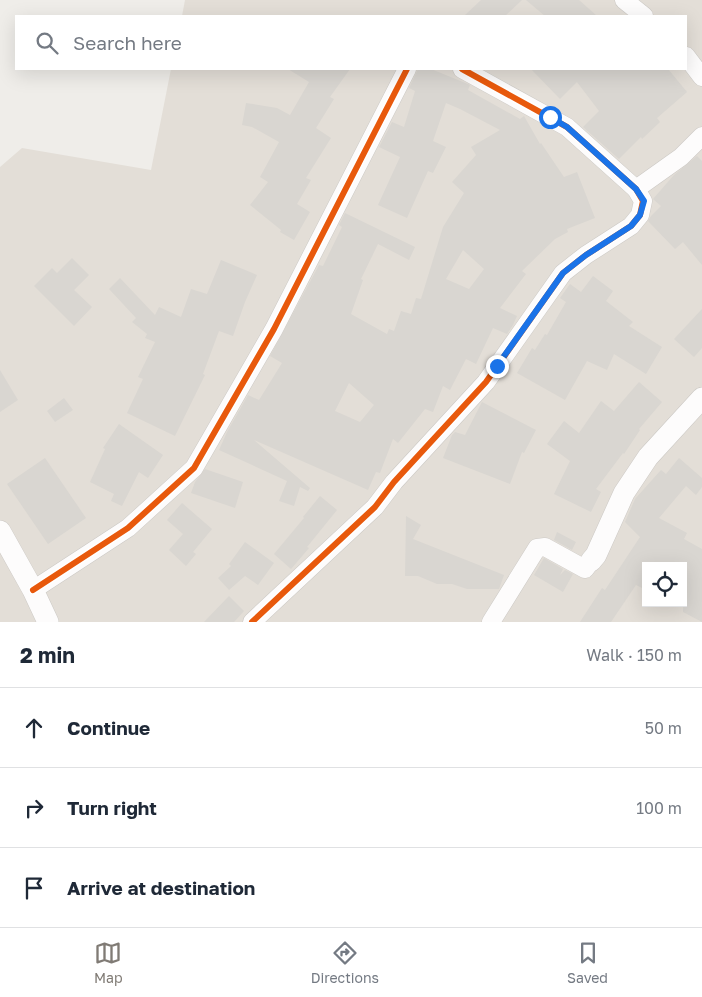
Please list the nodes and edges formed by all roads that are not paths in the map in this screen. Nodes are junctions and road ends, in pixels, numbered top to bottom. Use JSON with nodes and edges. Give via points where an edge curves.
{"nodes":[{"id":1,"x":624,"y":0,"type":"edge"},
{"id":2,"x":643,"y":15,"type":"edge"},
{"id":3,"x":687,"y":57,"type":"edge"},
{"id":4,"x":407,"y":70,"type":"edge"},
{"id":5,"x":464,"y":70,"type":"edge"},
{"id":6,"x":702,"y":77,"type":"edge"},
{"id":7,"x":702,"y":136,"type":"edge"},
{"id":8,"x":636,"y":189,"type":"junction"},
{"id":9,"x":702,"y":398,"type":"edge"},
{"id":10,"x":0,"y":531,"type":"edge"},
{"id":11,"x":591,"y":562,"type":"joint"},
{"id":12,"x":33,"y":590,"type":"junction"},
{"id":13,"x":48,"y":622,"type":"edge"},
{"id":14,"x":252,"y":622,"type":"edge"},
{"id":15,"x":491,"y":622,"type":"edge"}],
"edges":[{"from":1,"to":2,"type":"street"},
{"from":3,"to":6,"type":"street"},
{"from":4,"to":12,"type":"street","via":[[274,328],[194,468],[128,528]]},
{"from":5,"to":8,"type":"street","via":[[567,127]]},
{"from":7,"to":8,"type":"street"},
{"from":8,"to":14,"type":"street","via":[[644,201],[640,215],[631,226],[563,273],[486,382],[375,507]]},
{"from":9,"to":11,"type":"street","via":[[648,456],[624,493]]},
{"from":10,"to":12,"type":"street"},
{"from":11,"to":15,"type":"street","via":[[585,569],[546,548],[537,548]]},
{"from":12,"to":13,"type":"street"}]}
